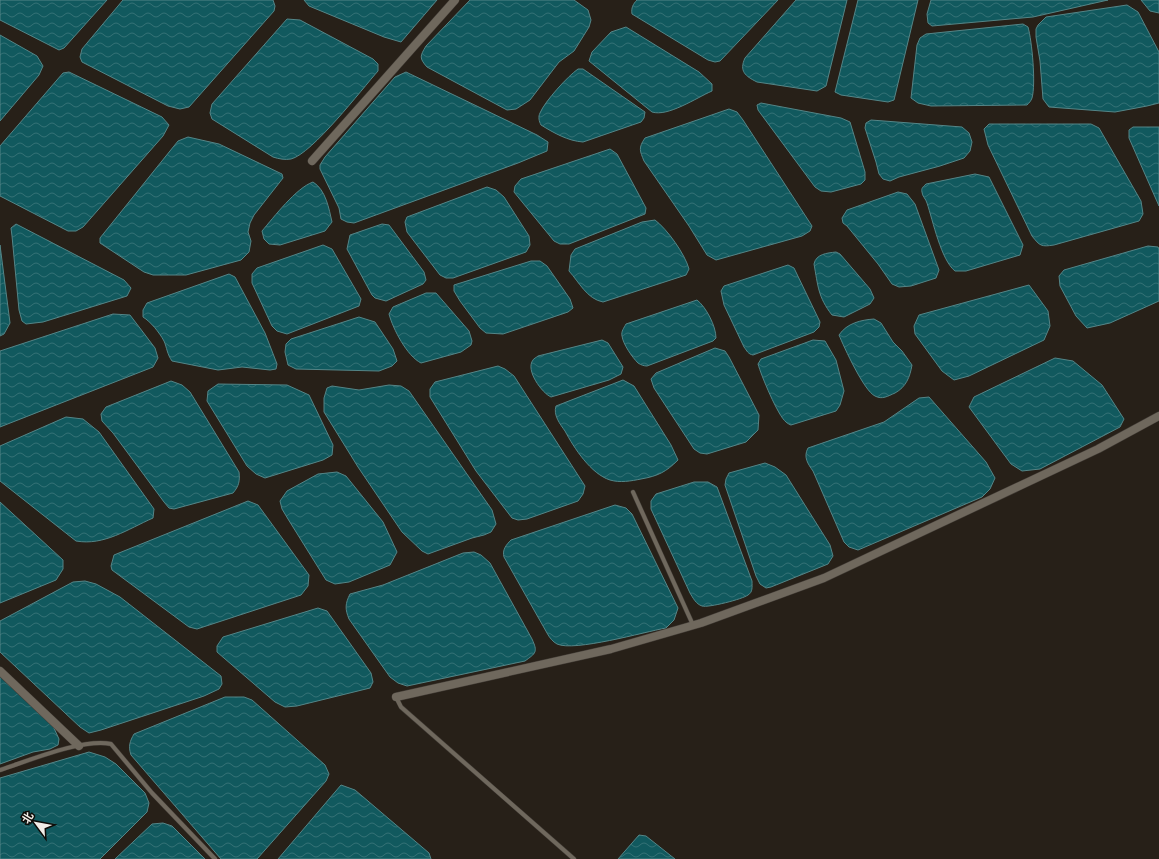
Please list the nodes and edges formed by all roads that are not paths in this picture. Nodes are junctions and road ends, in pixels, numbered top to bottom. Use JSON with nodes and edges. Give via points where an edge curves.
{"nodes":[{"id":1,"x":455,"y":0,"type":"edge"},
{"id":2,"x":312,"y":161,"type":"dead end"},
{"id":3,"x":1159,"y":416,"type":"edge"},
{"id":4,"x":633,"y":492,"type":"dead end"},
{"id":5,"x":693,"y":625,"type":"junction"},
{"id":6,"x":0,"y":671,"type":"edge"},
{"id":7,"x":396,"y":697,"type":"joint"},
{"id":8,"x":79,"y":746,"type":"junction"},
{"id":9,"x":0,"y":770,"type":"edge"},
{"id":10,"x":215,"y":859,"type":"edge"},
{"id":11,"x":574,"y":859,"type":"edge"}],
"edges":[{"from":1,"to":2,"type":"street"},
{"from":3,"to":5,"type":"street","via":[[1098,449],[824,578]]},
{"from":4,"to":5,"type":"lane"},
{"from":5,"to":7,"type":"street","via":[[611,649]]},
{"from":6,"to":8,"type":"street"},
{"from":7,"to":11,"type":"lane","via":[[401,707]]},
{"from":8,"to":9,"type":"lane"},
{"from":8,"to":10,"type":"lane","via":[[102,742],[110,744],[152,793]]}]}
